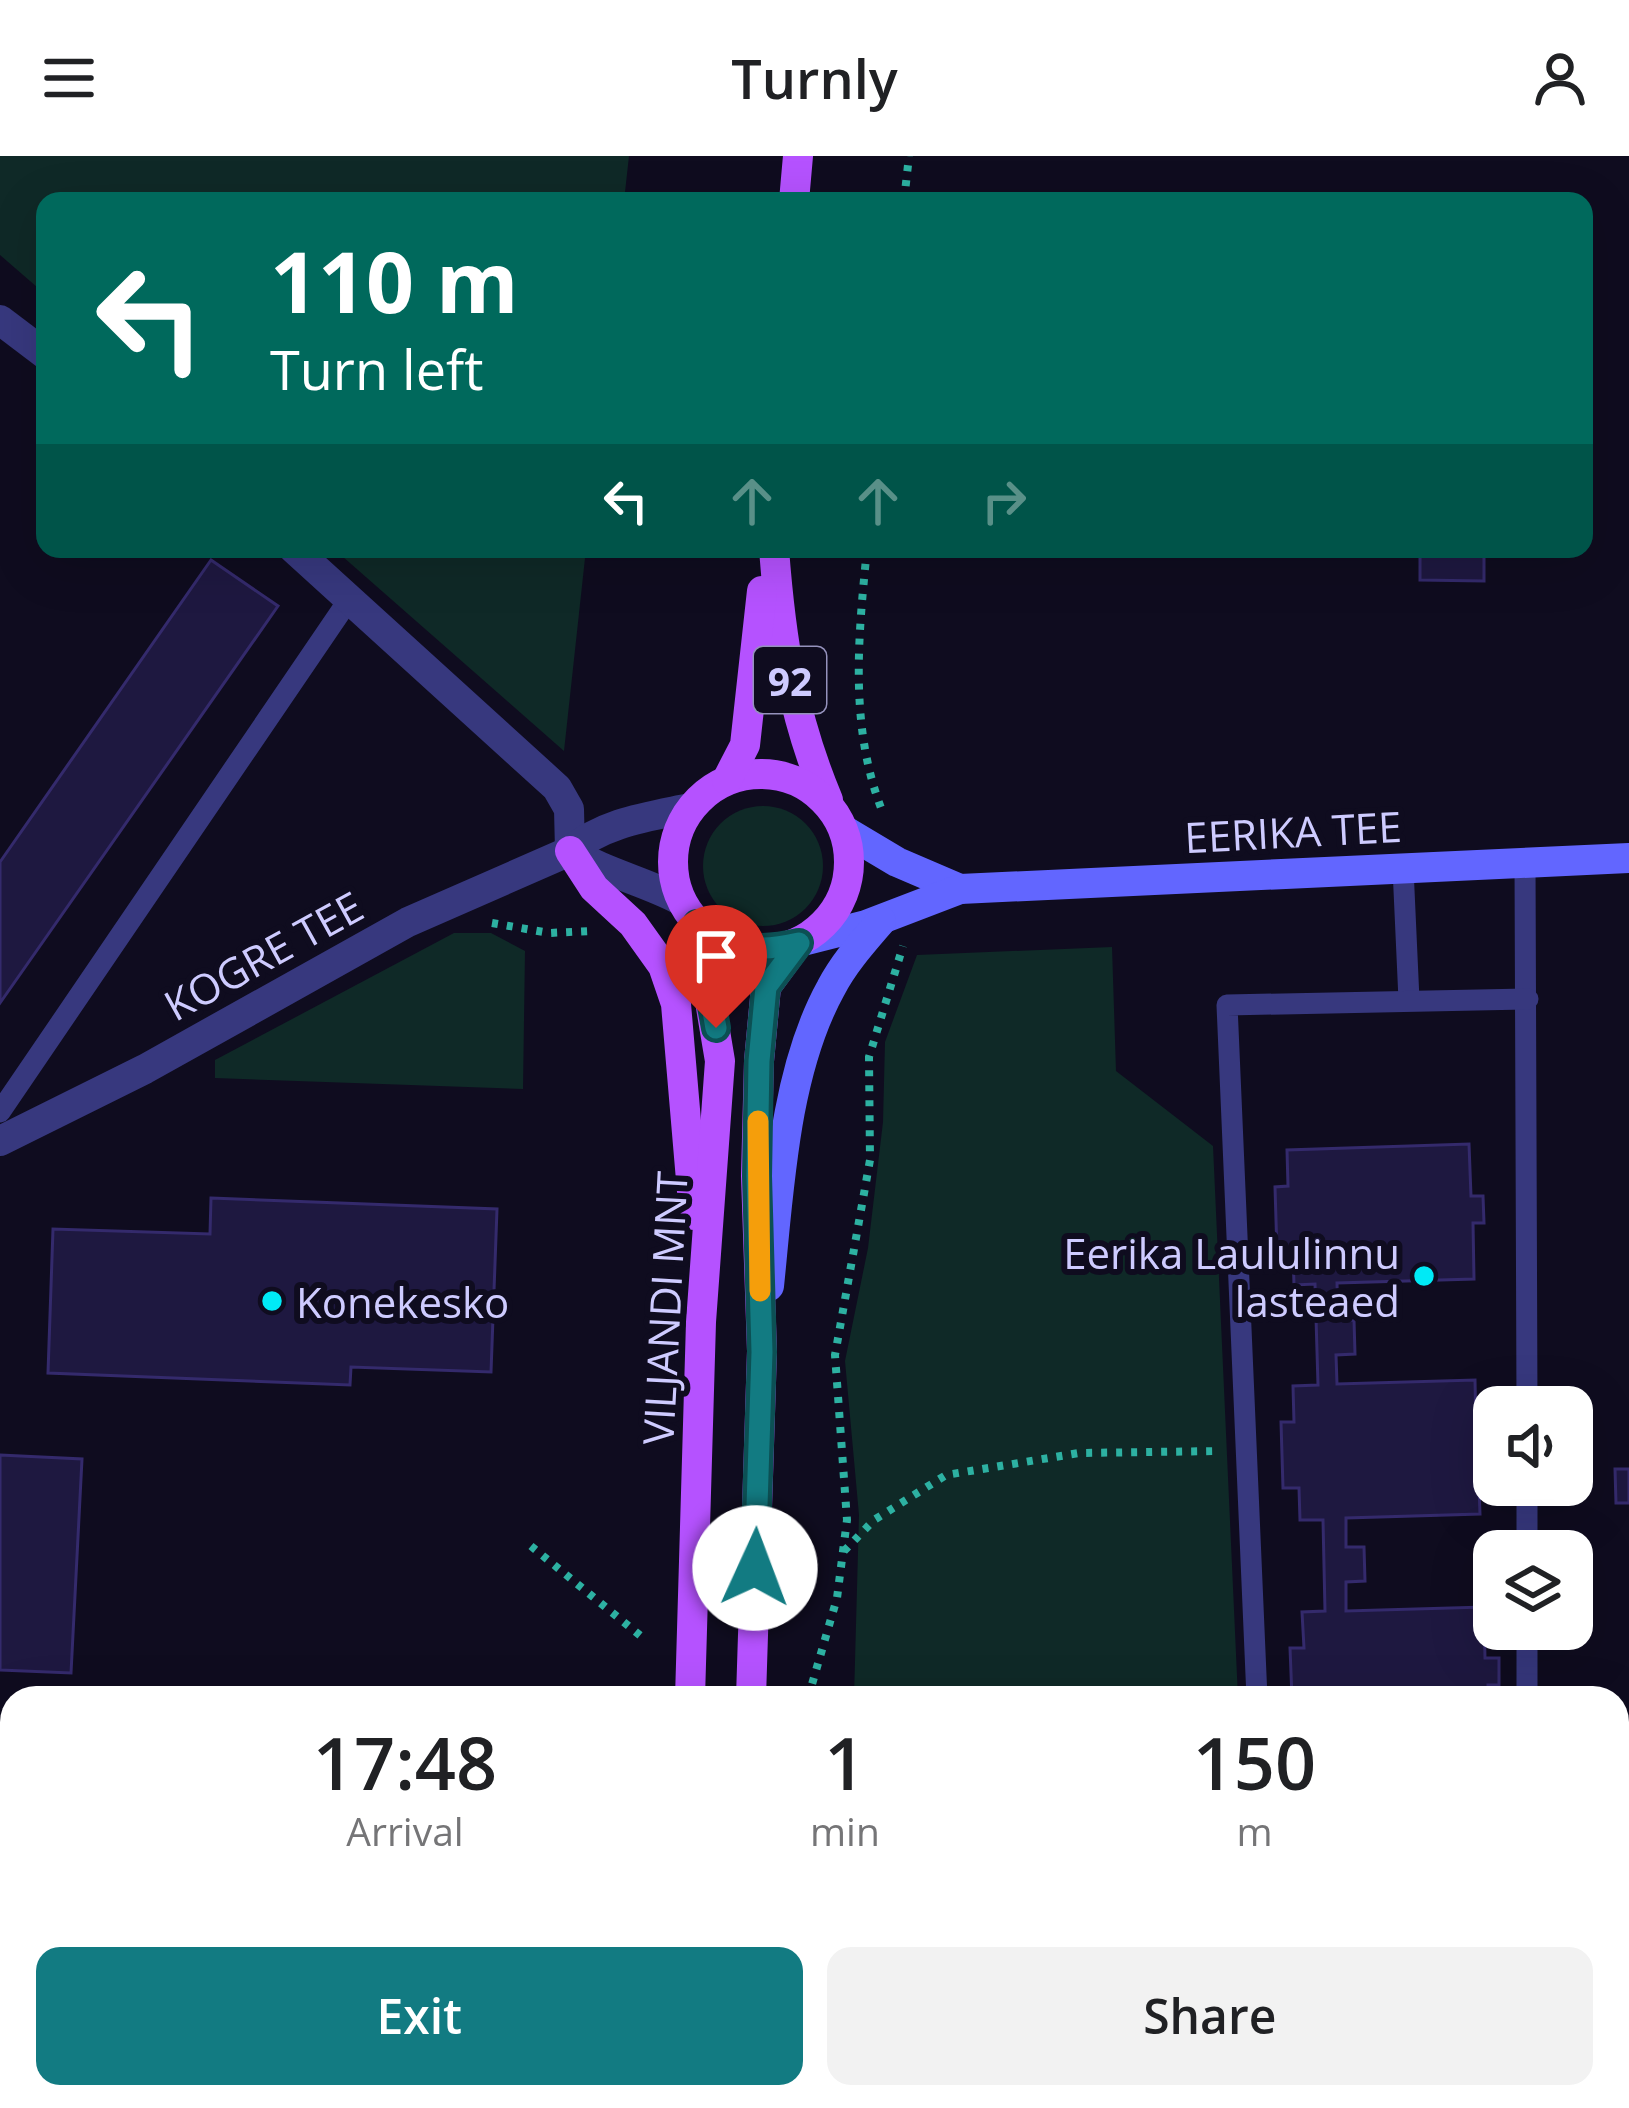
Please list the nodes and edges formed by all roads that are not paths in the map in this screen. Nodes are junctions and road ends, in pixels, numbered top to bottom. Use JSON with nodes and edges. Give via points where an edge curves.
{"nodes":[{"id":1,"x":798,"y":156,"type":"edge"},
{"id":2,"x":795,"y":192,"type":"edge"},
{"id":3,"x":0,"y":320,"type":"edge"},
{"id":4,"x":36,"y":347,"type":"edge"},
{"id":5,"x":304,"y":558,"type":"edge"},
{"id":6,"x":769,"y":558,"type":"edge"},
{"id":7,"x":771,"y":558,"type":"edge"},
{"id":8,"x":350,"y":598,"type":"junction"},
{"id":9,"x":727,"y":779,"type":"junction"},
{"id":10,"x":690,"y":808,"type":"junction"},
{"id":11,"x":838,"y":818,"type":"junction"},
{"id":12,"x":571,"y":850,"type":"junction"},
{"id":13,"x":1629,"y":858,"type":"edge"},
{"id":14,"x":1525,"y":861,"type":"junction"},
{"id":15,"x":1403,"y":868,"type":"junction"},
{"id":16,"x":960,"y":889,"type":"junction"},
{"id":17,"x":689,"y":912,"type":"junction"},
{"id":18,"x":891,"y":916,"type":"junction"},
{"id":19,"x":799,"y":943,"type":"junction"},
{"id":20,"x":1528,"y":999,"type":"junction"},
{"id":21,"x":1409,"y":1000,"type":"junction"},
{"id":22,"x":0,"y":1112,"type":"edge"},
{"id":23,"x":0,"y":1141,"type":"edge"},
{"id":24,"x":701,"y":1322,"type":"junction"},
{"id":25,"x":762,"y":1352,"type":"junction"},
{"id":26,"x":1527,"y":1386,"type":"edge"},
{"id":27,"x":1527,"y":1650,"type":"edge"},
{"id":28,"x":690,"y":1686,"type":"edge"},
{"id":29,"x":751,"y":1686,"type":"edge"},
{"id":30,"x":1256,"y":1686,"type":"edge"},
{"id":31,"x":1527,"y":1686,"type":"edge"}],
"edges":[{"from":1,"to":2,"type":"main road"},
{"from":3,"to":4,"type":"street"},
{"from":5,"to":8,"type":"street"},
{"from":6,"to":9,"type":"main road","number":"92","via":[[745,745]]},
{"from":7,"to":11,"type":"main road","number":"92","via":[[806,747]]},
{"from":8,"to":12,"type":"street","via":[[557,788],[569,809]]},
{"from":8,"to":22,"type":"lane"},
{"from":9,"to":10,"type":"main road"},
{"from":9,"to":11,"type":"main road","via":[[764,773],[800,782]]},
{"from":10,"to":12,"type":"street","name":"KOGRE TEE","via":[[616,824]]},
{"from":10,"to":17,"type":"main road","via":[[675,837],[672,869]]},
{"from":11,"to":16,"type":"street","name":"EERIKA TEE","via":[[897,862]]},
{"from":11,"to":19,"type":"main road","via":[[850,864],[844,896]]},
{"from":12,"to":17,"type":"street","via":[[599,869],[641,879]]},
{"from":12,"to":23,"type":"street","name":"KOGRE TEE","via":[[408,922]]},
{"from":12,"to":24,"type":"main road","via":[[663,966],[676,1004]]},
{"from":13,"to":14,"type":"street","name":"EERIKA TEE"},
{"from":14,"to":15,"type":"street","name":"EERIKA TEE"},
{"from":14,"to":20,"type":"lane"},
{"from":15,"to":16,"type":"street","name":"EERIKA TEE"},
{"from":15,"to":21,"type":"lane"},
{"from":16,"to":18,"type":"street","name":"EERIKA TEE"},
{"from":17,"to":19,"type":"main road","via":[[728,945],[764,951]]},
{"from":17,"to":24,"type":"main road","name":"VILJANDI MNT","via":[[720,1061]]},
{"from":18,"to":19,"type":"street","name":"EERIKA TEE"},
{"from":18,"to":25,"type":"street","via":[[829,992],[802,1061]]},
{"from":19,"to":25,"type":"main road","name":"VILJANDI MNT","via":[[766,987],[757,1176]]},
{"from":20,"to":21,"type":"lane"},
{"from":20,"to":26,"type":"lane"},
{"from":21,"to":30,"type":"lane","via":[[1227,1005]]},
{"from":24,"to":28,"type":"main road","name":"VILJANDI MNT"},
{"from":25,"to":29,"type":"main road","name":"VILJANDI MNT"},
{"from":27,"to":31,"type":"lane"}]}
